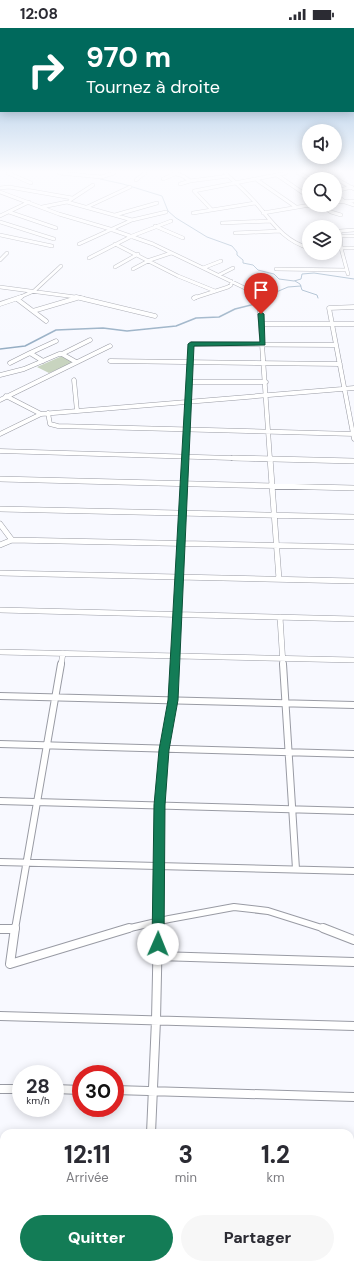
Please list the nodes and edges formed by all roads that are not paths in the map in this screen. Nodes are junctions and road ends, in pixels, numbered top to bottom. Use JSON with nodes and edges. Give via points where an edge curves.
{"nodes":[{"id":1,"x":25,"y":231,"type":"edge"},
{"id":2,"x":106,"y":231,"type":"edge"},
{"id":3,"x":116,"y":231,"type":"edge"},
{"id":4,"x":144,"y":231,"type":"edge"},
{"id":5,"x":167,"y":231,"type":"edge"},
{"id":6,"x":280,"y":231,"type":"joint"},
{"id":7,"x":235,"y":233,"type":"dead end"},
{"id":8,"x":0,"y":234,"type":"edge"},
{"id":9,"x":132,"y":236,"type":"junction"},
{"id":10,"x":342,"y":236,"type":"edge"},
{"id":11,"x":354,"y":236,"type":"edge"},
{"id":12,"x":184,"y":238,"type":"dead end"},
{"id":13,"x":54,"y":239,"type":"dead end"},
{"id":14,"x":79,"y":244,"type":"dead end"},
{"id":15,"x":115,"y":244,"type":"junction"},
{"id":16,"x":52,"y":246,"type":"dead end"},
{"id":17,"x":302,"y":246,"type":"edge"},
{"id":18,"x":342,"y":248,"type":"edge"},
{"id":19,"x":354,"y":248,"type":"edge"},
{"id":20,"x":342,"y":252,"type":"edge"},
{"id":21,"x":171,"y":253,"type":"junction"},
{"id":22,"x":7,"y":254,"type":"dead end"},
{"id":23,"x":138,"y":254,"type":"junction"},
{"id":24,"x":89,"y":258,"type":"dead end"},
{"id":25,"x":0,"y":260,"type":"edge"},
{"id":26,"x":150,"y":260,"type":"junction"},
{"id":27,"x":221,"y":261,"type":"dead end"},
{"id":28,"x":62,"y":266,"type":"dead end"},
{"id":29,"x":115,"y":267,"type":"dead end"},
{"id":30,"x":203,"y":268,"type":"junction"},
{"id":31,"x":233,"y":268,"type":"dead end"},
{"id":32,"x":133,"y":269,"type":"dead end"},
{"id":33,"x":276,"y":269,"type":"dead end"},
{"id":34,"x":219,"y":275,"type":"junction"},
{"id":35,"x":231,"y":281,"type":"junction"},
{"id":36,"x":0,"y":287,"type":"edge"},
{"id":37,"x":34,"y":291,"type":"junction"},
{"id":38,"x":215,"y":291,"type":"junction"},
{"id":39,"x":77,"y":298,"type":"junction"},
{"id":40,"x":194,"y":298,"type":"dead end"},
{"id":41,"x":17,"y":299,"type":"junction"},
{"id":42,"x":0,"y":304,"type":"edge"},
{"id":43,"x":354,"y":307,"type":"edge"},
{"id":44,"x":34,"y":312,"type":"junction"},
{"id":45,"x":155,"y":316,"type":"dead end"},
{"id":46,"x":46,"y":321,"type":"dead end"},
{"id":47,"x":332,"y":323,"type":"junction"},
{"id":48,"x":262,"y":324,"type":"junction"},
{"id":49,"x":354,"y":324,"type":"edge"},
{"id":50,"x":90,"y":340,"type":"dead end"},
{"id":51,"x":56,"y":341,"type":"dead end"},
{"id":52,"x":263,"y":343,"type":"junction"},
{"id":53,"x":336,"y":345,"type":"junction"},
{"id":54,"x":110,"y":346,"type":"dead end"},
{"id":55,"x":30,"y":353,"type":"junction"},
{"id":56,"x":62,"y":354,"type":"junction"},
{"id":57,"x":110,"y":361,"type":"dead end"},
{"id":58,"x":190,"y":361,"type":"junction"},
{"id":59,"x":42,"y":362,"type":"junction"},
{"id":60,"x":76,"y":362,"type":"junction"},
{"id":61,"x":264,"y":362,"type":"junction"},
{"id":62,"x":10,"y":363,"type":"dead end"},
{"id":63,"x":340,"y":364,"type":"junction"},
{"id":64,"x":0,"y":375,"type":"edge"},
{"id":65,"x":74,"y":380,"type":"dead end"},
{"id":66,"x":189,"y":382,"type":"junction"},
{"id":67,"x":266,"y":382,"type":"junction"},
{"id":68,"x":354,"y":388,"type":"edge"},
{"id":69,"x":345,"y":389,"type":"junction"},
{"id":70,"x":266,"y":395,"type":"junction"},
{"id":71,"x":6,"y":396,"type":"junction"},
{"id":72,"x":0,"y":400,"type":"edge"},
{"id":73,"x":188,"y":402,"type":"junction"},
{"id":74,"x":348,"y":410,"type":"junction"},
{"id":75,"x":354,"y":410,"type":"edge"},
{"id":76,"x":77,"y":411,"type":"junction"},
{"id":77,"x":48,"y":413,"type":"junction"},
{"id":78,"x":41,"y":414,"type":"junction"},
{"id":79,"x":187,"y":430,"type":"junction"},
{"id":80,"x":269,"y":432,"type":"junction"},
{"id":81,"x":0,"y":434,"type":"edge"},
{"id":82,"x":354,"y":436,"type":"edge"},
{"id":83,"x":0,"y":451,"type":"edge"},
{"id":84,"x":186,"y":456,"type":"junction"},
{"id":85,"x":271,"y":458,"type":"junction"},
{"id":86,"x":354,"y":461,"type":"edge"},
{"id":87,"x":0,"y":479,"type":"edge"},
{"id":88,"x":184,"y":483,"type":"junction"},
{"id":89,"x":273,"y":486,"type":"junction"},
{"id":90,"x":354,"y":488,"type":"edge"},
{"id":91,"x":0,"y":508,"type":"edge"},
{"id":92,"x":183,"y":513,"type":"junction"},
{"id":93,"x":275,"y":515,"type":"junction"},
{"id":94,"x":354,"y":517,"type":"edge"},
{"id":95,"x":0,"y":524,"type":"edge"},
{"id":96,"x":12,"y":540,"type":"junction"},
{"id":97,"x":181,"y":544,"type":"junction"},
{"id":98,"x":0,"y":545,"type":"edge"},
{"id":99,"x":277,"y":545,"type":"junction"},
{"id":100,"x":354,"y":547,"type":"edge"},
{"id":101,"x":0,"y":573,"type":"edge"},
{"id":102,"x":179,"y":577,"type":"junction"},
{"id":103,"x":279,"y":579,"type":"junction"},
{"id":104,"x":354,"y":581,"type":"edge"},
{"id":105,"x":0,"y":610,"type":"edge"},
{"id":106,"x":177,"y":615,"type":"junction"},
{"id":107,"x":280,"y":617,"type":"junction"},
{"id":108,"x":354,"y":619,"type":"edge"},
{"id":109,"x":0,"y":652,"type":"edge"},
{"id":110,"x":63,"y":653,"type":"junction"},
{"id":111,"x":175,"y":656,"type":"junction"},
{"id":112,"x":283,"y":658,"type":"junction"},
{"id":113,"x":354,"y":660,"type":"edge"},
{"id":114,"x":0,"y":696,"type":"edge"},
{"id":115,"x":55,"y":698,"type":"junction"},
{"id":116,"x":173,"y":700,"type":"junction"},
{"id":117,"x":286,"y":703,"type":"junction"},
{"id":118,"x":354,"y":705,"type":"edge"},
{"id":119,"x":0,"y":744,"type":"edge"},
{"id":120,"x":47,"y":745,"type":"junction"},
{"id":121,"x":164,"y":750,"type":"junction"},
{"id":122,"x":288,"y":752,"type":"junction"},
{"id":123,"x":354,"y":754,"type":"edge"},
{"id":124,"x":0,"y":801,"type":"edge"},
{"id":125,"x":37,"y":802,"type":"junction"},
{"id":126,"x":160,"y":805,"type":"junction"},
{"id":127,"x":292,"y":809,"type":"junction"},
{"id":128,"x":354,"y":811,"type":"edge"},
{"id":129,"x":0,"y":862,"type":"edge"},
{"id":130,"x":26,"y":862,"type":"junction"},
{"id":131,"x":159,"y":866,"type":"junction"},
{"id":132,"x":296,"y":869,"type":"junction"},
{"id":133,"x":354,"y":871,"type":"edge"},
{"id":134,"x":158,"y":920,"type":"junction"},
{"id":135,"x":0,"y":929,"type":"edge"},
{"id":136,"x":15,"y":929,"type":"junction"},
{"id":137,"x":354,"y":940,"type":"edge"},
{"id":138,"x":158,"y":956,"type":"junction"},
{"id":139,"x":354,"y":962,"type":"edge"},
{"id":140,"x":0,"y":1016,"type":"edge"},
{"id":141,"x":156,"y":1020,"type":"junction"},
{"id":142,"x":354,"y":1026,"type":"edge"},
{"id":143,"x":0,"y":1089,"type":"edge"},
{"id":144,"x":12,"y":1089,"type":"edge"},
{"id":145,"x":124,"y":1090,"type":"edge"},
{"id":146,"x":153,"y":1090,"type":"junction"},
{"id":147,"x":354,"y":1097,"type":"edge"},
{"id":148,"x":151,"y":1129,"type":"edge"}],
"edges":[{"from":1,"to":13,"type":"street"},
{"from":2,"to":14,"type":"street"},
{"from":3,"to":9,"type":"street"},
{"from":4,"to":9,"type":"street"},
{"from":5,"to":12,"type":"street"},
{"from":6,"to":7,"type":"street"},
{"from":6,"to":17,"type":"street"},
{"from":8,"to":16,"type":"street"},
{"from":9,"to":15,"type":"street"},
{"from":9,"to":21,"type":"street"},
{"from":10,"to":11,"type":"street"},
{"from":15,"to":23,"type":"street"},
{"from":15,"to":24,"type":"street"},
{"from":18,"to":19,"type":"street"},
{"from":20,"to":33,"type":"street","via":[[347,272]]},
{"from":21,"to":26,"type":"street"},
{"from":21,"to":30,"type":"street"},
{"from":22,"to":25,"type":"street"},
{"from":23,"to":26,"type":"street"},
{"from":23,"to":29,"type":"street"},
{"from":26,"to":32,"type":"street"},
{"from":26,"to":38,"type":"street","via":[[178,276]]},
{"from":27,"to":30,"type":"street"},
{"from":28,"to":37,"type":"street"},
{"from":30,"to":34,"type":"street"},
{"from":31,"to":34,"type":"street"},
{"from":34,"to":35,"type":"street"},
{"from":35,"to":38,"type":"street","via":[[228,287]]},
{"from":35,"to":48,"type":"street","via":[[249,290],[259,301]]},
{"from":36,"to":37,"type":"street"},
{"from":37,"to":39,"type":"street"},
{"from":37,"to":41,"type":"street"},
{"from":38,"to":40,"type":"street"},
{"from":39,"to":44,"type":"street"},
{"from":39,"to":45,"type":"street"},
{"from":41,"to":42,"type":"street"},
{"from":41,"to":44,"type":"street"},
{"from":43,"to":47,"type":"street","via":[[329,308]]},
{"from":44,"to":46,"type":"street"},
{"from":47,"to":48,"type":"street"},
{"from":47,"to":49,"type":"street"},
{"from":47,"to":53,"type":"street"},
{"from":48,"to":52,"type":"street"},
{"from":50,"to":56,"type":"street"},
{"from":51,"to":55,"type":"street"},
{"from":52,"to":53,"type":"street"},
{"from":52,"to":58,"type":"street","via":[[191,344]]},
{"from":52,"to":61,"type":"street"},
{"from":53,"to":63,"type":"street"},
{"from":54,"to":60,"type":"street"},
{"from":55,"to":59,"type":"street"},
{"from":55,"to":62,"type":"street"},
{"from":56,"to":59,"type":"street"},
{"from":56,"to":60,"type":"street"},
{"from":57,"to":58,"type":"street"},
{"from":58,"to":61,"type":"street"},
{"from":58,"to":66,"type":"street"},
{"from":59,"to":64,"type":"street"},
{"from":60,"to":71,"type":"street"},
{"from":61,"to":63,"type":"street"},
{"from":61,"to":67,"type":"street"},
{"from":63,"to":69,"type":"street"},
{"from":65,"to":76,"type":"street"},
{"from":66,"to":67,"type":"street"},
{"from":66,"to":73,"type":"street"},
{"from":67,"to":70,"type":"street"},
{"from":68,"to":69,"type":"street"},
{"from":69,"to":70,"type":"street"},
{"from":69,"to":74,"type":"street"},
{"from":70,"to":73,"type":"street"},
{"from":70,"to":80,"type":"street"},
{"from":71,"to":72,"type":"street"},
{"from":71,"to":78,"type":"street"},
{"from":73,"to":76,"type":"street"},
{"from":73,"to":79,"type":"street"},
{"from":74,"to":75,"type":"street"},
{"from":74,"to":82,"type":"street"},
{"from":76,"to":77,"type":"street"},
{"from":77,"to":78,"type":"street"},
{"from":77,"to":79,"type":"street","via":[[49,423],[54,426]]},
{"from":78,"to":81,"type":"street"},
{"from":79,"to":80,"type":"street"},
{"from":79,"to":84,"type":"street"},
{"from":80,"to":82,"type":"street"},
{"from":80,"to":85,"type":"street"},
{"from":83,"to":84,"type":"street"},
{"from":84,"to":85,"type":"street"},
{"from":84,"to":88,"type":"street"},
{"from":85,"to":86,"type":"street"},
{"from":85,"to":89,"type":"street"},
{"from":87,"to":88,"type":"street"},
{"from":88,"to":89,"type":"street"},
{"from":88,"to":92,"type":"street"},
{"from":89,"to":90,"type":"street"},
{"from":89,"to":93,"type":"street"},
{"from":91,"to":92,"type":"street"},
{"from":92,"to":93,"type":"street"},
{"from":92,"to":97,"type":"street"},
{"from":93,"to":94,"type":"street"},
{"from":93,"to":99,"type":"street"},
{"from":95,"to":96,"type":"street"},
{"from":96,"to":97,"type":"street"},
{"from":96,"to":98,"type":"street"},
{"from":97,"to":99,"type":"street"},
{"from":97,"to":102,"type":"street"},
{"from":99,"to":100,"type":"street"},
{"from":99,"to":103,"type":"street"},
{"from":101,"to":102,"type":"street"},
{"from":102,"to":103,"type":"street"},
{"from":102,"to":106,"type":"street"},
{"from":103,"to":104,"type":"street"},
{"from":105,"to":106,"type":"street"},
{"from":106,"to":107,"type":"street"},
{"from":106,"to":111,"type":"street"},
{"from":107,"to":108,"type":"street"},
{"from":107,"to":112,"type":"street"},
{"from":109,"to":110,"type":"street"},
{"from":110,"to":111,"type":"street"},
{"from":110,"to":115,"type":"street"},
{"from":111,"to":112,"type":"street"},
{"from":111,"to":116,"type":"street"},
{"from":112,"to":113,"type":"street"},
{"from":112,"to":117,"type":"street"},
{"from":114,"to":115,"type":"street"},
{"from":115,"to":116,"type":"street"},
{"from":115,"to":120,"type":"street"},
{"from":116,"to":117,"type":"street"},
{"from":116,"to":121,"type":"street"},
{"from":117,"to":118,"type":"street"},
{"from":117,"to":122,"type":"street"},
{"from":119,"to":120,"type":"street"},
{"from":120,"to":121,"type":"street"},
{"from":120,"to":125,"type":"street"},
{"from":121,"to":122,"type":"street"},
{"from":121,"to":126,"type":"street"},
{"from":122,"to":123,"type":"street"},
{"from":122,"to":127,"type":"street"},
{"from":124,"to":125,"type":"street"},
{"from":125,"to":126,"type":"street"},
{"from":125,"to":130,"type":"street"},
{"from":126,"to":127,"type":"street"},
{"from":126,"to":131,"type":"street"},
{"from":127,"to":128,"type":"street"},
{"from":127,"to":132,"type":"street"},
{"from":129,"to":130,"type":"street"},
{"from":130,"to":131,"type":"street"},
{"from":130,"to":136,"type":"street"},
{"from":131,"to":132,"type":"street"},
{"from":131,"to":134,"type":"street"},
{"from":132,"to":133,"type":"street"},
{"from":134,"to":136,"type":"street","via":[[10,964]]},
{"from":134,"to":137,"type":"street","via":[[241,907],[298,920]]},
{"from":134,"to":138,"type":"street"},
{"from":135,"to":136,"type":"street"},
{"from":138,"to":139,"type":"street"},
{"from":138,"to":141,"type":"street"},
{"from":140,"to":141,"type":"street"},
{"from":141,"to":142,"type":"street"},
{"from":141,"to":146,"type":"street"},
{"from":143,"to":144,"type":"street"},
{"from":145,"to":146,"type":"street"},
{"from":146,"to":147,"type":"street"},
{"from":146,"to":148,"type":"street"}]}
